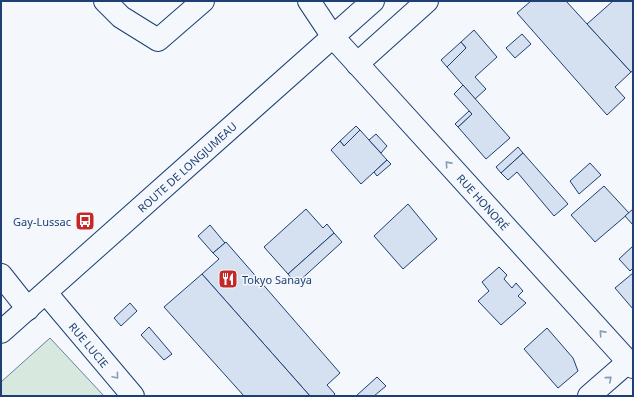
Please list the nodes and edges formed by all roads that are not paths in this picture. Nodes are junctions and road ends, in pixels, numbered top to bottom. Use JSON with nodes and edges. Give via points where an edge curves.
{"nodes":[{"id":1,"x":105,"y":1,"type":"edge"},
{"id":2,"x":203,"y":1,"type":"edge"},
{"id":3,"x":309,"y":1,"type":"edge"},
{"id":4,"x":373,"y":1,"type":"edge"},
{"id":5,"x":427,"y":1,"type":"edge"},
{"id":6,"x":333,"y":37,"type":"junction"},
{"id":7,"x":357,"y":64,"type":"junction"},
{"id":8,"x":1,"y":275,"type":"edge"},
{"id":9,"x":46,"y":293,"type":"junction"},
{"id":10,"x":28,"y":309,"type":"junction"},
{"id":11,"x":1,"y":332,"type":"edge"},
{"id":12,"x":631,"y":365,"type":"edge"},
{"id":13,"x":133,"y":396,"type":"edge"},
{"id":14,"x":589,"y":396,"type":"edge"}],
"edges":[{"from":1,"to":2,"type":"street","via":[[122,17],[158,40]]},
{"from":3,"to":6,"type":"street","name":"RUE HONORÉ"},
{"from":4,"to":6,"type":"street","name":"ROUTE DE LONGJUMEAU"},
{"from":5,"to":7,"type":"street"},
{"from":6,"to":7,"type":"street","name":"RUE HONORÉ"},
{"from":6,"to":9,"type":"street","name":"ROUTE DE LONGJUMEAU"},
{"from":12,"to":7,"type":"street","name":"RUE HONORÉ","one_way":true},
{"from":8,"to":10,"type":"street"},
{"from":9,"to":10,"type":"street","name":"ROUTE DE LONGJUMEAU"},
{"from":9,"to":13,"type":"street","name":"RUE LUCIE","one_way":true},
{"from":10,"to":11,"type":"street","name":"ROUTE DE LONGJUMEAU"},
{"from":14,"to":12,"type":"street","one_way":true}]}
